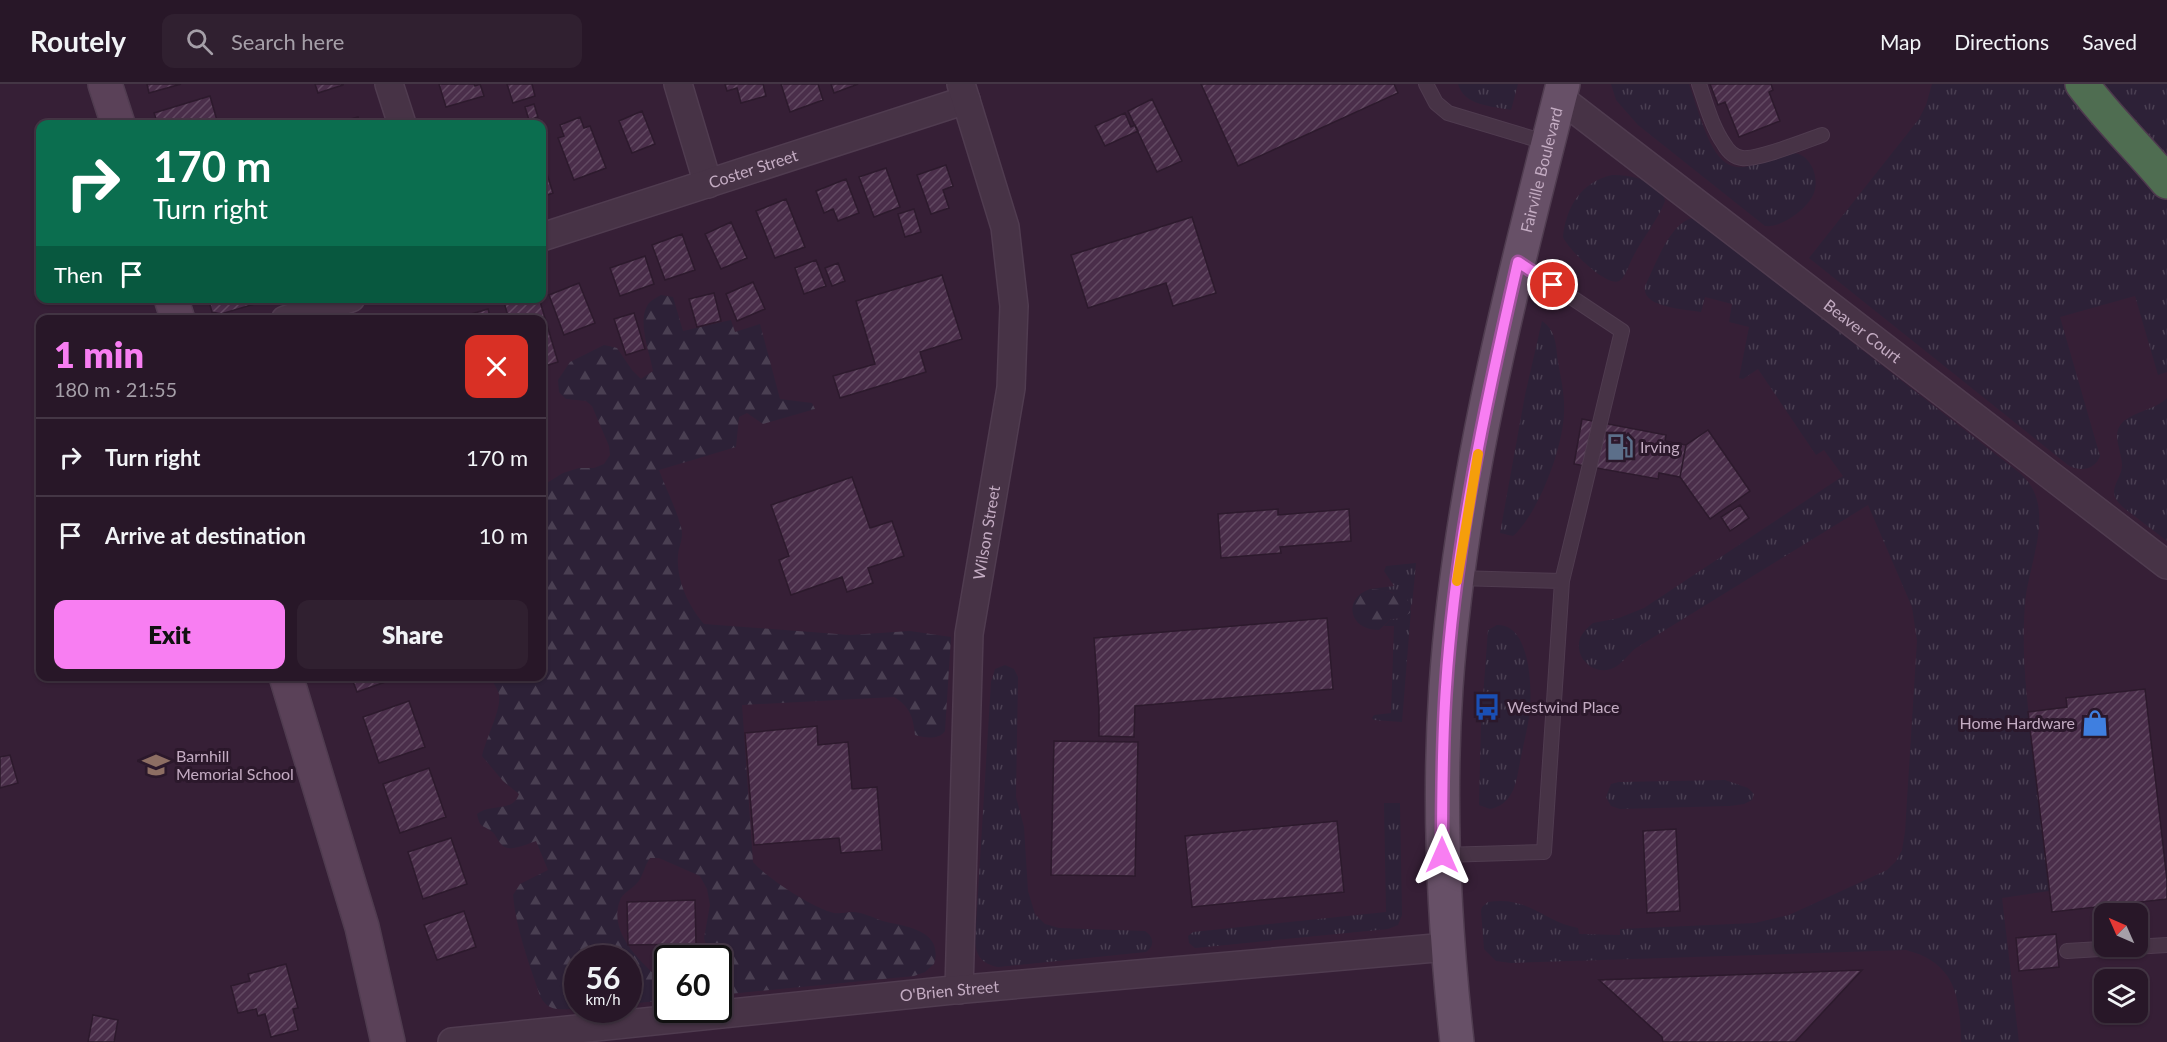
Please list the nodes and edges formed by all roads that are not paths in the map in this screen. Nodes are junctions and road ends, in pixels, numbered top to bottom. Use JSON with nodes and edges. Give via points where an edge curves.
{"nodes":[{"id":1,"x":105,"y":84,"type":"edge"},
{"id":2,"x":389,"y":84,"type":"edge"},
{"id":3,"x":678,"y":84,"type":"edge"},
{"id":4,"x":1426,"y":84,"type":"edge"},
{"id":5,"x":1699,"y":84,"type":"edge"},
{"id":6,"x":2082,"y":84,"type":"edge"},
{"id":7,"x":1561,"y":91,"type":"edge"},
{"id":8,"x":964,"y":92,"type":"edge"},
{"id":9,"x":117,"y":120,"type":"edge"},
{"id":10,"x":401,"y":120,"type":"edge"},
{"id":11,"x":1822,"y":135,"type":"dead end"},
{"id":12,"x":1548,"y":143,"type":"junction"},
{"id":13,"x":2167,"y":182,"type":"edge"},
{"id":14,"x":708,"y":184,"type":"junction"},
{"id":15,"x":546,"y":236,"type":"edge"},
{"id":16,"x":1518,"y":262,"type":"junction"},
{"id":17,"x":336,"y":303,"type":"edge"},
{"id":18,"x":300,"y":315,"type":"edge"},
{"id":19,"x":2167,"y":565,"type":"edge"},
{"id":20,"x":1457,"y":578,"type":"junction"},
{"id":21,"x":1562,"y":581,"type":"junction"},
{"id":22,"x":288,"y":681,"type":"edge"},
{"id":23,"x":1442,"y":855,"type":"junction"},
{"id":24,"x":2167,"y":945,"type":"edge"},
{"id":25,"x":1447,"y":947,"type":"junction"},
{"id":26,"x":2067,"y":951,"type":"dead end"},
{"id":27,"x":959,"y":990,"type":"junction"},
{"id":28,"x":668,"y":1031,"type":"edge"},
{"id":29,"x":388,"y":1042,"type":"edge"},
{"id":30,"x":452,"y":1042,"type":"edge"},
{"id":31,"x":1457,"y":1042,"type":"edge"}],
"edges":[{"from":1,"to":9,"type":"main road"},
{"from":2,"to":10,"type":"street"},
{"from":3,"to":14,"type":"street"},
{"from":4,"to":12,"type":"lane","via":[[1436,103],[1448,113]]},
{"from":5,"to":11,"type":"lane","via":[[1719,137],[1738,157],[1757,156]]},
{"from":6,"to":13,"type":"highway"},
{"from":7,"to":12,"type":"main road","name":"Fairville Boulevard"},
{"from":7,"to":19,"type":"street","name":"Beaver Court"},
{"from":8,"to":14,"type":"street","name":"Coster Street"},
{"from":8,"to":27,"type":"street","name":"Wilson Street","via":[[1005,227],[1014,343],[1011,388],[969,634]]},
{"from":12,"to":16,"type":"main road","name":"Fairville Boulevard"},
{"from":14,"to":15,"type":"street","name":"Coster Street"},
{"from":16,"to":20,"type":"main road","name":"Fairville Boulevard","via":[[1483,422]]},
{"from":16,"to":21,"type":"lane","via":[[1622,331]]},
{"from":17,"to":18,"type":"street"},
{"from":20,"to":21,"type":"lane"},
{"from":20,"to":23,"type":"main road","name":"Fairville Boulevard","via":[[1446,685]]},
{"from":21,"to":23,"type":"lane","via":[[1544,852]]},
{"from":22,"to":29,"type":"main road","via":[[362,927]]},
{"from":23,"to":25,"type":"main road","name":"Fairville Boulevard"},
{"from":24,"to":26,"type":"lane"},
{"from":25,"to":27,"type":"street","name":"O'Brien Street"},
{"from":25,"to":31,"type":"main road","name":"Fairville Boulevard"},
{"from":27,"to":28,"type":"street","name":"O'Brien Street"},
{"from":28,"to":30,"type":"street","name":"O'Brien Street"}]}
